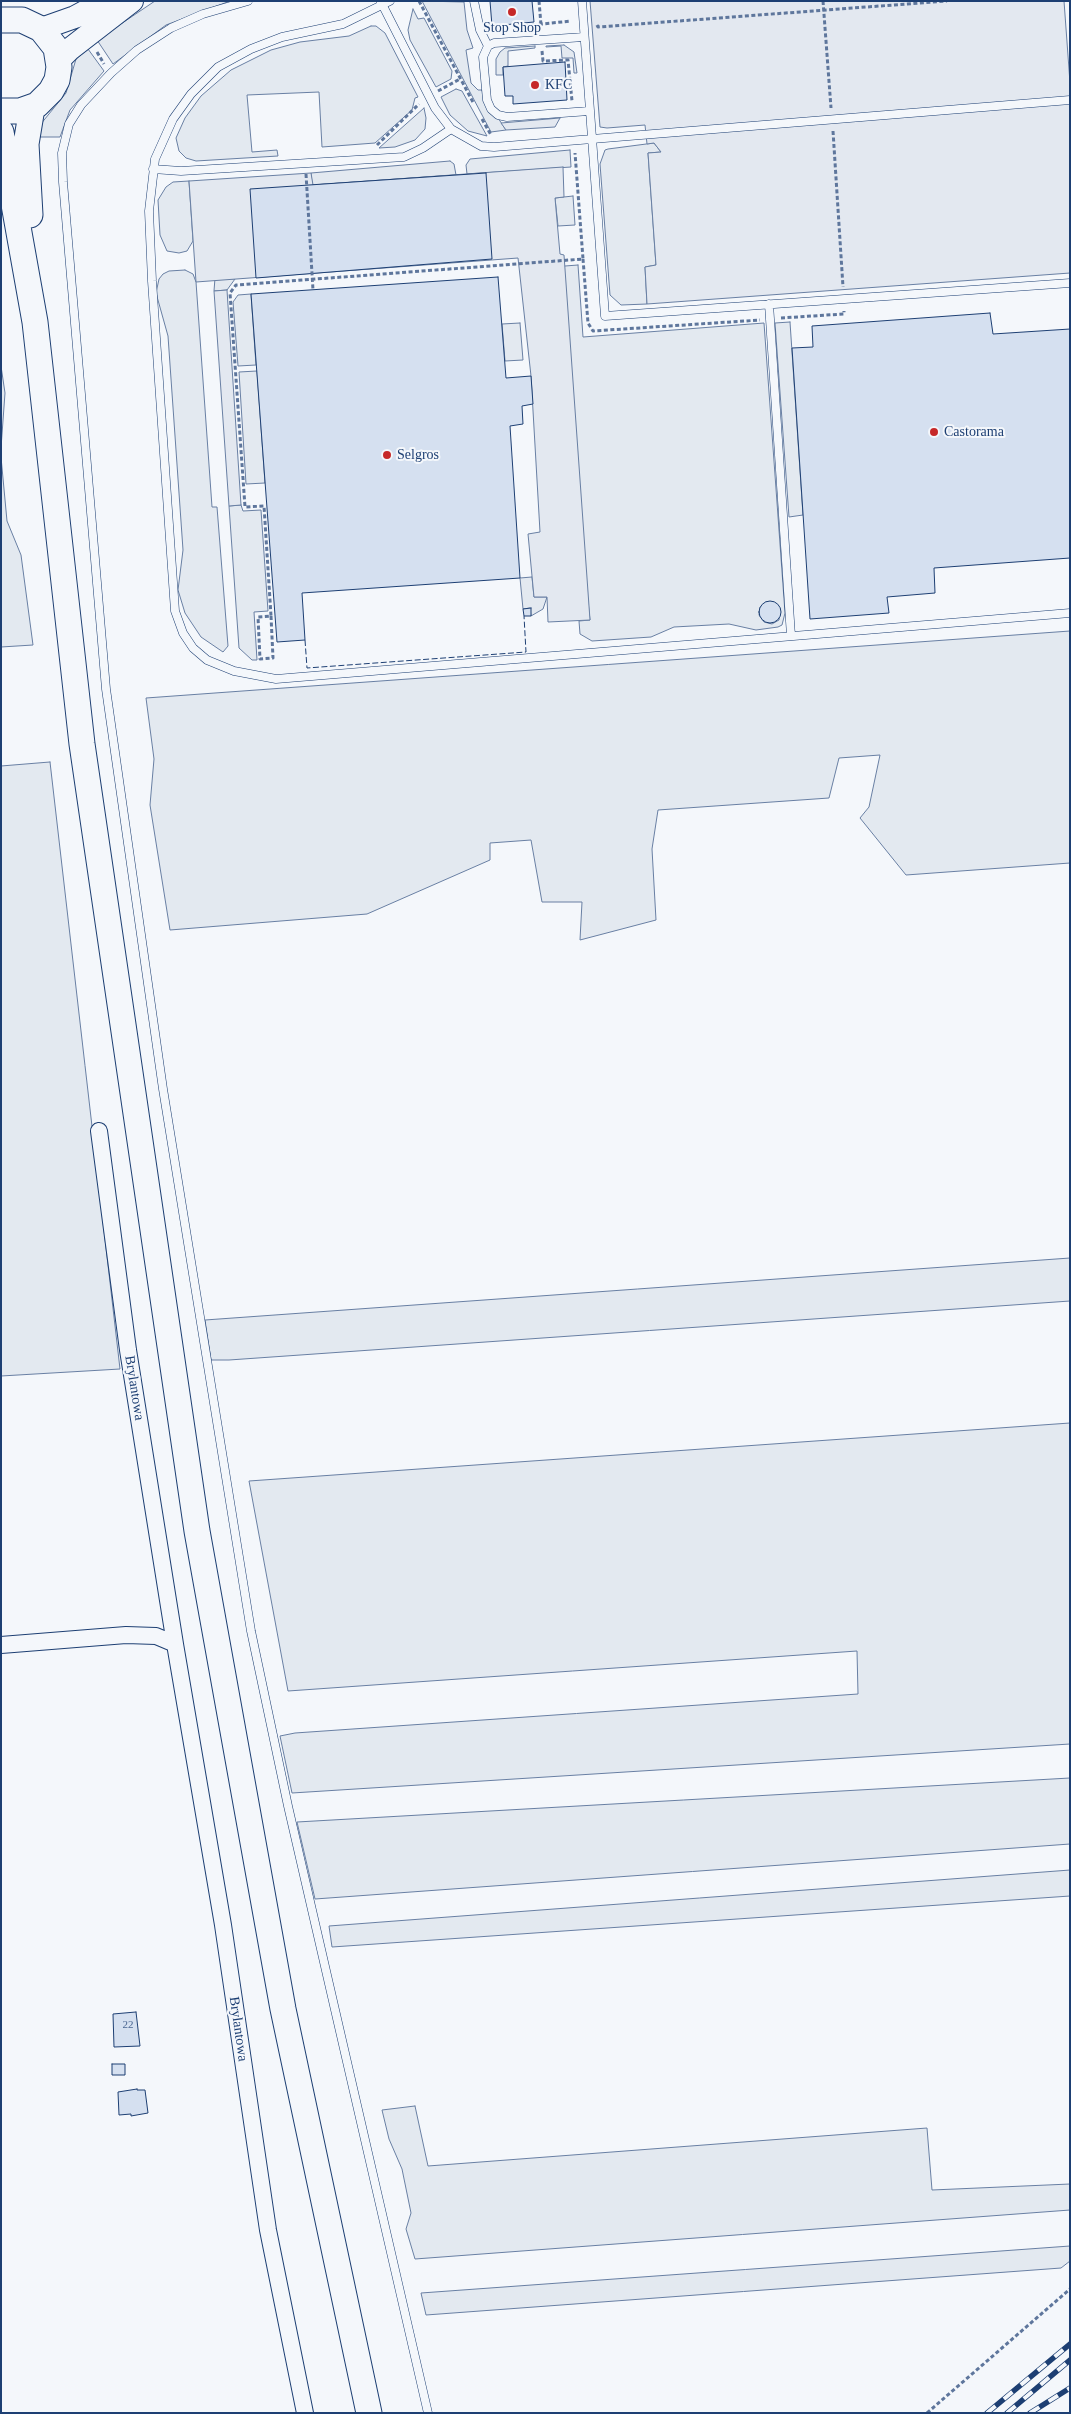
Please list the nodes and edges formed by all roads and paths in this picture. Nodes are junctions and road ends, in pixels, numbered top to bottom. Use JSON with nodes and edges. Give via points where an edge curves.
{"nodes":[{"id":1,"x":105,"y":1,"type":"edge"},
{"id":2,"x":132,"y":1,"type":"edge"},
{"id":3,"x":248,"y":1,"type":"edge"},
{"id":4,"x":474,"y":1,"type":"edge"},
{"id":5,"x":539,"y":1,"type":"edge"},
{"id":6,"x":582,"y":1,"type":"edge"},
{"id":7,"x":823,"y":1,"type":"edge"},
{"id":8,"x":947,"y":1,"type":"edge"},
{"id":9,"x":384,"y":2,"type":"edge"},
{"id":10,"x":823,"y":10,"type":"junction"},
{"id":11,"x":20,"y":17,"type":"edge"},
{"id":12,"x":583,"y":20,"type":"junction"},
{"id":13,"x":540,"y":25,"type":"junction"},
{"id":14,"x":480,"y":30,"type":"junction"},
{"id":15,"x":584,"y":37,"type":"junction"},
{"id":16,"x":542,"y":40,"type":"junction"},
{"id":17,"x":488,"y":46,"type":"junction"},
{"id":18,"x":59,"y":60,"type":"junction"},
{"id":19,"x":1070,"y":100,"type":"edge"},
{"id":20,"x":32,"y":108,"type":"junction"},
{"id":21,"x":1,"y":111,"type":"edge"},
{"id":22,"x":589,"y":111,"type":"junction"},
{"id":23,"x":573,"y":112,"type":"junction"},
{"id":24,"x":832,"y":120,"type":"junction"},
{"id":25,"x":451,"y":129,"type":"junction"},
{"id":26,"x":1,"y":132,"type":"edge"},
{"id":27,"x":591,"y":138,"type":"junction"},
{"id":28,"x":574,"y":140,"type":"junction"},
{"id":29,"x":153,"y":169,"type":"junction"},
{"id":30,"x":6,"y":177,"type":"edge"},
{"id":31,"x":1070,"y":282,"type":"edge"},
{"id":32,"x":844,"y":299,"type":"junction"},
{"id":33,"x":769,"y":304,"type":"junction"},
{"id":34,"x":844,"y":314,"type":"dead end"},
{"id":35,"x":35,"y":322,"type":"junction"},
{"id":36,"x":1070,"y":613,"type":"edge"},
{"id":37,"x":272,"y":616,"type":"junction"},
{"id":38,"x":791,"y":636,"type":"junction"},
{"id":39,"x":99,"y":1131,"type":"dead end"},
{"id":40,"x":175,"y":1644,"type":"junction"},
{"id":41,"x":1,"y":1645,"type":"edge"},
{"id":42,"x":1070,"y":2289,"type":"edge"},
{"id":43,"x":305,"y":2413,"type":"edge"},
{"id":44,"x":369,"y":2413,"type":"edge"},
{"id":45,"x":428,"y":2413,"type":"edge"},
{"id":46,"x":927,"y":2413,"type":"edge"}],
"edges":[{"from":1,"to":11,"type":"main road","via":[[75,17]]},
{"from":2,"to":18,"type":"main road"},
{"from":3,"to":45,"type":"lane","via":[[203,14],[171,28],[137,50],[111,73],[81,105],[69,124],[62,153],[63,182],[106,689],[163,1089],[251,1631]]},
{"from":4,"to":14,"type":"lane"},
{"from":5,"to":13,"type":"path"},
{"from":6,"to":12,"type":"lane"},
{"from":7,"to":10,"type":"path"},
{"from":8,"to":10,"type":"path"},
{"from":9,"to":25,"type":"lane","via":[[432,103]]},
{"from":9,"to":29,"type":"lane","via":[[343,24],[282,37],[218,67],[191,94],[173,119]]},
{"from":10,"to":12,"type":"path","via":[[598,26],[596,19]]},
{"from":10,"to":24,"type":"path"},
{"from":11,"to":18,"type":"main road","via":[[53,43]]},
{"from":12,"to":13,"type":"path"},
{"from":12,"to":15,"type":"lane"},
{"from":13,"to":14,"type":"path"},
{"from":13,"to":16,"type":"path"},
{"from":14,"to":17,"type":"lane"},
{"from":15,"to":16,"type":"lane"},
{"from":15,"to":22,"type":"lane"},
{"from":16,"to":17,"type":"lane"},
{"from":16,"to":23,"type":"path","via":[[543,61],[568,60]]},
{"from":17,"to":23,"type":"lane","via":[[482,58],[487,100],[498,115]]},
{"from":18,"to":20,"type":"main road","via":[[57,80],[51,91]]},
{"from":19,"to":24,"type":"lane"},
{"from":20,"to":21,"type":"main road"},
{"from":20,"to":35,"type":"main road","via":[[26,144]]},
{"from":22,"to":23,"type":"lane"},
{"from":22,"to":27,"type":"lane"},
{"from":24,"to":27,"type":"lane"},
{"from":24,"to":32,"type":"path"},
{"from":25,"to":28,"type":"lane","via":[[482,146]]},
{"from":25,"to":29,"type":"lane","via":[[423,148],[404,156],[181,172]]},
{"from":26,"to":30,"type":"main road"},
{"from":27,"to":28,"type":"lane"},
{"from":27,"to":33,"type":"lane","via":[[605,316]]},
{"from":28,"to":37,"type":"path","via":[[583,259],[236,285],[230,293],[245,507],[264,506]]},
{"from":29,"to":38,"type":"lane","via":[[149,212],[175,611],[183,633],[207,660],[234,671],[276,679]]},
{"from":30,"to":35,"type":"main road"},
{"from":31,"to":32,"type":"lane"},
{"from":32,"to":33,"type":"lane"},
{"from":32,"to":34,"type":"path"},
{"from":33,"to":38,"type":"lane"},
{"from":35,"to":44,"type":"main road","via":[[82,744],[197,1531],[283,2009]]},
{"from":36,"to":38,"type":"lane"},
{"from":37,"to":37,"type":"path","via":[[273,658],[260,659],[258,617]]},
{"from":39,"to":40,"type":"street","name":"Brylantowa","via":[[128,1350]]},
{"from":40,"to":41,"type":"street","via":[[156,1636],[126,1635]]},
{"from":40,"to":43,"type":"street","name":"Brylantowa","via":[[223,1925],[268,2230]]},
{"from":42,"to":46,"type":"path"}]}
